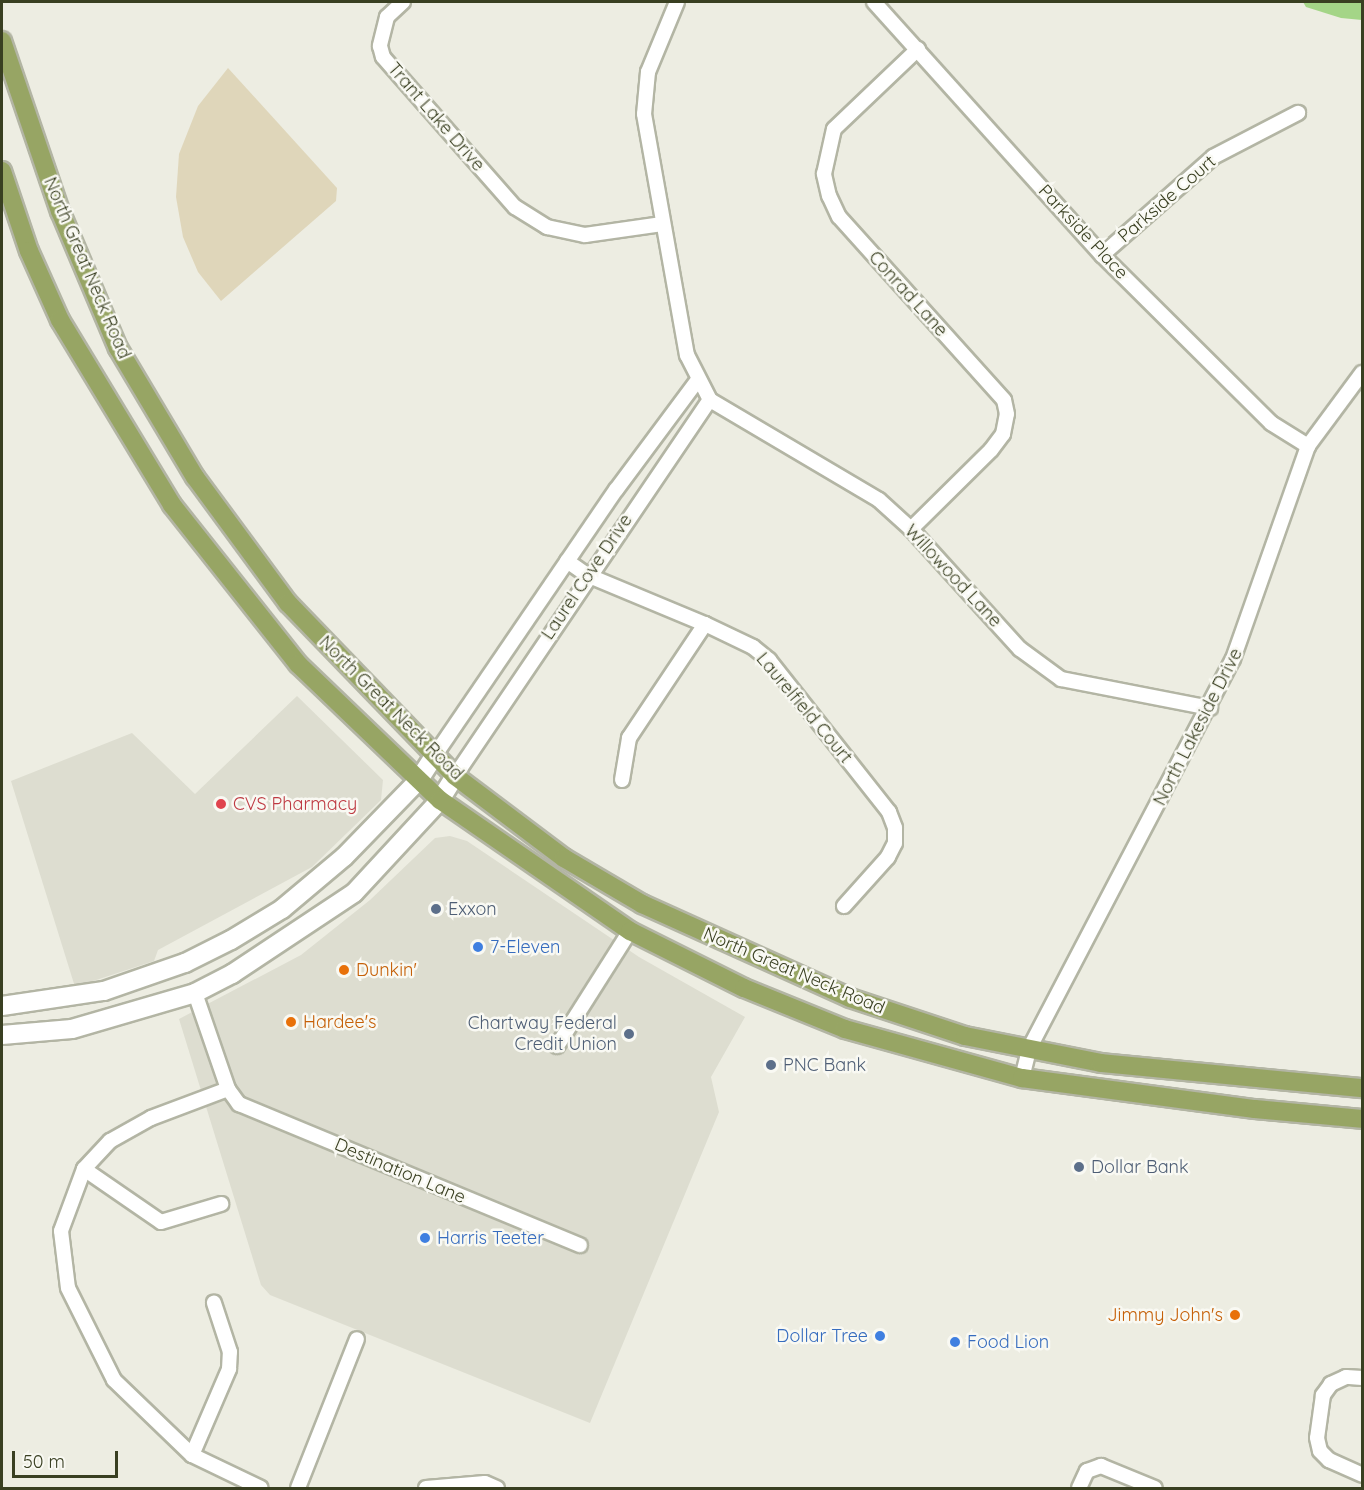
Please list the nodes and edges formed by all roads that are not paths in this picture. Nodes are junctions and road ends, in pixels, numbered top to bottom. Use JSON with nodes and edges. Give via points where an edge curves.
{"nodes":[{"id":1,"x":403,"y":2,"type":"edge"},
{"id":2,"x":677,"y":2,"type":"edge"},
{"id":3,"x":874,"y":2,"type":"edge"},
{"id":4,"x":2,"y":41,"type":"edge"},
{"id":5,"x":918,"y":49,"type":"junction"},
{"id":6,"x":1298,"y":113,"type":"dead end"},
{"id":7,"x":2,"y":171,"type":"edge"},
{"id":8,"x":662,"y":224,"type":"junction"},
{"id":9,"x":1102,"y":255,"type":"junction"},
{"id":10,"x":1362,"y":373,"type":"edge"},
{"id":11,"x":697,"y":381,"type":"junction"},
{"id":12,"x":710,"y":400,"type":"junction"},
{"id":13,"x":1308,"y":446,"type":"junction"},
{"id":14,"x":911,"y":529,"type":"junction"},
{"id":15,"x":567,"y":561,"type":"junction"},
{"id":16,"x":587,"y":575,"type":"junction"},
{"id":17,"x":705,"y":624,"type":"junction"},
{"id":18,"x":1210,"y":708,"type":"junction"},
{"id":19,"x":435,"y":755,"type":"junction"},
{"id":20,"x":455,"y":776,"type":"junction"},
{"id":21,"x":622,"y":780,"type":"dead end"},
{"id":22,"x":418,"y":781,"type":"junction"},
{"id":23,"x":440,"y":800,"type":"junction"},
{"id":24,"x":844,"y":906,"type":"dead end"},
{"id":25,"x":630,"y":931,"type":"junction"},
{"id":26,"x":195,"y":993,"type":"junction"},
{"id":27,"x":2,"y":1006,"type":"edge"},
{"id":28,"x":2,"y":1035,"type":"edge"},
{"id":29,"x":557,"y":1046,"type":"dead end"},
{"id":30,"x":1029,"y":1049,"type":"junction"},
{"id":31,"x":1022,"y":1078,"type":"junction"},
{"id":32,"x":1362,"y":1088,"type":"edge"},
{"id":33,"x":228,"y":1089,"type":"junction"},
{"id":34,"x":151,"y":1118,"type":"junction"},
{"id":35,"x":1362,"y":1119,"type":"edge"},
{"id":36,"x":157,"y":1131,"type":"dead end"},
{"id":37,"x":84,"y":1169,"type":"junction"},
{"id":38,"x":221,"y":1204,"type":"dead end"},
{"id":39,"x":579,"y":1245,"type":"dead end"},
{"id":40,"x":214,"y":1303,"type":"dead end"},
{"id":41,"x":357,"y":1339,"type":"dead end"},
{"id":42,"x":1362,"y":1378,"type":"edge"},
{"id":43,"x":192,"y":1455,"type":"junction"},
{"id":44,"x":1362,"y":1475,"type":"edge"},
{"id":45,"x":261,"y":1488,"type":"edge"},
{"id":46,"x":298,"y":1488,"type":"edge"},
{"id":47,"x":426,"y":1488,"type":"edge"},
{"id":48,"x":497,"y":1488,"type":"edge"},
{"id":49,"x":1079,"y":1488,"type":"edge"},
{"id":50,"x":1155,"y":1488,"type":"edge"}],
"edges":[{"from":1,"to":8,"type":"street","name":"Trant Lake Drive","via":[[387,17],[380,46],[383,57],[530,218],[564,232],[610,233]]},
{"from":2,"to":8,"type":"street","via":[[655,49],[645,90],[644,114]]},
{"from":3,"to":5,"type":"street","name":"Parkside Place"},
{"from":4,"to":19,"type":"main road","name":"North Great Neck Road","via":[[60,211],[118,348],[195,477],[288,603]]},
{"from":5,"to":9,"type":"street","name":"Parkside Place"},
{"from":5,"to":14,"type":"street","name":"Conrad Lane","via":[[834,129],[825,174],[829,196],[839,217],[1004,400],[1007,414],[1004,434],[992,450]]},
{"from":6,"to":9,"type":"street","name":"Parkside Court","via":[[1213,157]]},
{"from":7,"to":22,"type":"main road","name":"North Great Neck Road","via":[[29,251],[60,320],[172,506],[298,664]]},
{"from":8,"to":11,"type":"street","via":[[687,355]]},
{"from":9,"to":13,"type":"street","name":"Parkside Place","via":[[1271,423]]},
{"from":10,"to":13,"type":"street","name":"North Lakeside Drive"},
{"from":11,"to":12,"type":"street"},
{"from":11,"to":15,"type":"street","name":"Laurel Cove Drive"},
{"from":12,"to":14,"type":"street","name":"Willowood Lane","via":[[850,480]]},
{"from":12,"to":16,"type":"street","name":"Laurel Cove Drive"},
{"from":13,"to":18,"type":"street","name":"North Lakeside Drive","via":[[1251,616]]},
{"from":14,"to":18,"type":"street","name":"Willowood Lane","via":[[1020,649],[1061,679]]},
{"from":15,"to":16,"type":"street","name":"Laurelfield Court"},
{"from":15,"to":19,"type":"street","name":"Laurel Cove Drive"},
{"from":16,"to":17,"type":"street","name":"Laurelfield Court"},
{"from":16,"to":20,"type":"street","name":"Laurel Cove Drive"},
{"from":17,"to":21,"type":"street","via":[[628,738]]},
{"from":17,"to":24,"type":"street","name":"Laurelfield Court","via":[[753,647],[769,660],[889,812],[895,843],[888,857]]},
{"from":18,"to":30,"type":"street","name":"North Lakeside Drive"},
{"from":19,"to":20,"type":"main road","name":"North Great Neck Road"},
{"from":19,"to":22,"type":"main road"},
{"from":20,"to":23,"type":"main road"},
{"from":20,"to":30,"type":"main road","name":"North Great Neck Road","via":[[564,858],[642,904],[850,998],[966,1036]]},
{"from":22,"to":23,"type":"main road","name":"North Great Neck Road"},
{"from":22,"to":27,"type":"main road","via":[[313,884],[282,909],[231,940],[185,963],[104,991]]},
{"from":23,"to":25,"type":"main road","name":"North Great Neck Road"},
{"from":23,"to":26,"type":"main road","via":[[338,905],[269,952]]},
{"from":25,"to":29,"type":"street"},
{"from":25,"to":31,"type":"main road","name":"North Great Neck Road","via":[[744,988],[845,1029]]},
{"from":26,"to":28,"type":"main road","via":[[72,1029]]},
{"from":26,"to":33,"type":"street","name":"Destination Lane"},
{"from":30,"to":31,"type":"street","name":"North Lakeside Drive"},
{"from":30,"to":32,"type":"main road","name":"North Great Neck Road","via":[[1159,1071]]},
{"from":31,"to":35,"type":"main road","name":"North Great Neck Road"},
{"from":33,"to":34,"type":"street"},
{"from":33,"to":39,"type":"street","name":"Destination Lane","via":[[239,1104]]},
{"from":34,"to":36,"type":"street"},
{"from":34,"to":37,"type":"street","via":[[110,1141]]},
{"from":37,"to":38,"type":"street","via":[[161,1222]]},
{"from":37,"to":43,"type":"street","via":[[61,1231],[68,1288],[114,1380]]},
{"from":40,"to":43,"type":"street","via":[[230,1352],[229,1369]]},
{"from":41,"to":46,"type":"street"},
{"from":42,"to":44,"type":"street","via":[[1346,1377],[1331,1384],[1323,1395],[1317,1438],[1320,1451],[1329,1460]]},
{"from":43,"to":45,"type":"street"},
{"from":47,"to":48,"type":"street","via":[[485,1483]]},
{"from":49,"to":50,"type":"street","via":[[1087,1472],[1101,1466]]}]}
